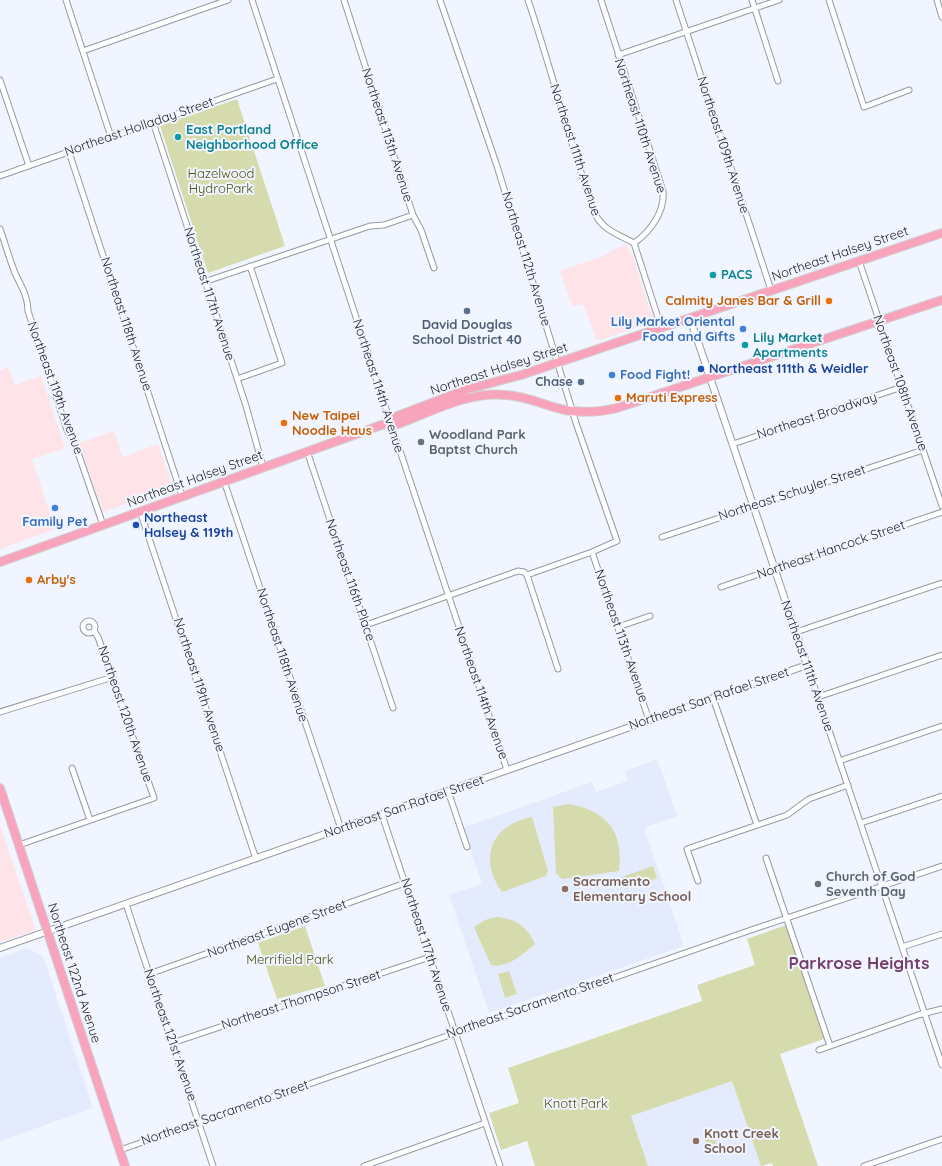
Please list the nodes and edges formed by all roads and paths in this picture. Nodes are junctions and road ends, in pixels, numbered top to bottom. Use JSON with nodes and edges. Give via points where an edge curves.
{"nodes":[{"id":1,"x":66,"y":0,"type":"edge"},
{"id":2,"x":228,"y":0,"type":"edge"},
{"id":3,"x":252,"y":0,"type":"edge"},
{"id":4,"x":344,"y":0,"type":"edge"},
{"id":5,"x":440,"y":0,"type":"edge"},
{"id":6,"x":528,"y":0,"type":"edge"},
{"id":7,"x":600,"y":0,"type":"edge"},
{"id":8,"x":676,"y":0,"type":"edge"},
{"id":9,"x":752,"y":0,"type":"edge"},
{"id":10,"x":779,"y":0,"type":"edge"},
{"id":11,"x":829,"y":0,"type":"edge"},
{"id":12,"x":936,"y":0,"type":"edge"},
{"id":13,"x":755,"y":8,"type":"junction"},
{"id":14,"x":942,"y":17,"type":"edge"},
{"id":15,"x":686,"y":32,"type":"junction"},
{"id":16,"x":83,"y":51,"type":"junction"},
{"id":17,"x":618,"y":55,"type":"junction"},
{"id":18,"x":278,"y":78,"type":"junction"},
{"id":19,"x":0,"y":80,"type":"edge"},
{"id":20,"x":778,"y":81,"type":"dead end"},
{"id":21,"x":909,"y":90,"type":"dead end"},
{"id":22,"x":153,"y":122,"type":"junction"},
{"id":23,"x":111,"y":137,"type":"junction"},
{"id":24,"x":69,"y":152,"type":"junction"},
{"id":25,"x":29,"y":166,"type":"junction"},
{"id":26,"x":0,"y":176,"type":"edge"},
{"id":27,"x":413,"y":215,"type":"junction"},
{"id":28,"x":0,"y":229,"type":"edge"},
{"id":29,"x":942,"y":233,"type":"edge"},
{"id":30,"x":330,"y":239,"type":"junction"},
{"id":31,"x":634,"y":244,"type":"junction"},
{"id":32,"x":859,"y":261,"type":"junction"},
{"id":33,"x":250,"y":266,"type":"junction"},
{"id":34,"x":434,"y":268,"type":"dead end"},
{"id":35,"x":204,"y":282,"type":"junction"},
{"id":36,"x":771,"y":290,"type":"junction"},
{"id":37,"x":942,"y":300,"type":"edge"},
{"id":38,"x":690,"y":318,"type":"junction"},
{"id":39,"x":879,"y":321,"type":"junction"},
{"id":40,"x":661,"y":327,"type":"junction"},
{"id":41,"x":557,"y":363,"type":"junction"},
{"id":42,"x":710,"y":378,"type":"junction"},
{"id":43,"x":236,"y":379,"type":"junction"},
{"id":44,"x":902,"y":387,"type":"junction"},
{"id":45,"x":574,"y":411,"type":"junction"},
{"id":46,"x":390,"y":422,"type":"junction"},
{"id":47,"x":732,"y":444,"type":"junction"},
{"id":48,"x":923,"y":450,"type":"junction"},
{"id":49,"x":307,"y":451,"type":"junction"},
{"id":50,"x":263,"y":467,"type":"junction"},
{"id":51,"x":224,"y":481,"type":"junction"},
{"id":52,"x":182,"y":496,"type":"junction"},
{"id":53,"x":754,"y":506,"type":"junction"},
{"id":54,"x":942,"y":506,"type":"edge"},
{"id":55,"x":140,"y":511,"type":"junction"},
{"id":56,"x":942,"y":512,"type":"edge"},
{"id":57,"x":103,"y":525,"type":"junction"},
{"id":58,"x":662,"y":537,"type":"dead end"},
{"id":59,"x":592,"y":552,"type":"junction"},
{"id":60,"x":0,"y":562,"type":"edge"},
{"id":61,"x":774,"y":568,"type":"junction"},
{"id":62,"x":527,"y":575,"type":"junction"},
{"id":63,"x":942,"y":583,"type":"edge"},
{"id":64,"x":721,"y":587,"type":"dead end"},
{"id":65,"x":448,"y":596,"type":"junction"},
{"id":66,"x":650,"y":616,"type":"dead end"},
{"id":67,"x":366,"y":625,"type":"junction"},
{"id":68,"x":618,"y":627,"type":"junction"},
{"id":69,"x":94,"y":631,"type":"dead end"},
{"id":70,"x":796,"y":632,"type":"junction"},
{"id":71,"x":942,"y":655,"type":"edge"},
{"id":72,"x":807,"y":665,"type":"junction"},
{"id":73,"x":558,"y":670,"type":"dead end"},
{"id":74,"x":113,"y":677,"type":"junction"},
{"id":75,"x":818,"y":697,"type":"junction"},
{"id":76,"x":713,"y":698,"type":"junction"},
{"id":77,"x":393,"y":708,"type":"dead end"},
{"id":78,"x":0,"y":712,"type":"edge"},
{"id":79,"x":650,"y":720,"type":"junction"},
{"id":80,"x":942,"y":726,"type":"edge"},
{"id":81,"x":839,"y":761,"type":"junction"},
{"id":82,"x":72,"y":768,"type":"dead end"},
{"id":83,"x":507,"y":770,"type":"junction"},
{"id":84,"x":848,"y":786,"type":"junction"},
{"id":85,"x":0,"y":788,"type":"edge"},
{"id":86,"x":448,"y":792,"type":"junction"},
{"id":87,"x":942,"y":796,"type":"edge"},
{"id":88,"x":382,"y":815,"type":"junction"},
{"id":89,"x":90,"y":820,"type":"junction"},
{"id":90,"x":860,"y":824,"type":"junction"},
{"id":91,"x":757,"y":825,"type":"junction"},
{"id":92,"x":341,"y":829,"type":"junction"},
{"id":93,"x":19,"y":845,"type":"junction"},
{"id":94,"x":467,"y":847,"type":"dead end"},
{"id":95,"x":766,"y":858,"type":"dead end"},
{"id":96,"x":256,"y":859,"type":"junction"},
{"id":97,"x":942,"y":866,"type":"edge"},
{"id":98,"x":698,"y":881,"type":"dead end"},
{"id":99,"x":405,"y":883,"type":"junction"},
{"id":100,"x":882,"y":886,"type":"junction"},
{"id":101,"x":126,"y":904,"type":"junction"},
{"id":102,"x":787,"y":918,"type":"junction"},
{"id":103,"x":48,"y":932,"type":"junction"},
{"id":104,"x":942,"y":934,"type":"edge"},
{"id":105,"x":902,"y":947,"type":"junction"},
{"id":106,"x":0,"y":948,"type":"edge"},
{"id":107,"x":430,"y":957,"type":"junction"},
{"id":108,"x":149,"y":974,"type":"junction"},
{"id":109,"x":942,"y":1009,"type":"edge"},
{"id":110,"x":925,"y":1014,"type":"junction"},
{"id":111,"x":455,"y":1032,"type":"junction"},
{"id":112,"x":172,"y":1043,"type":"junction"},
{"id":113,"x":830,"y":1046,"type":"junction"},
{"id":114,"x":819,"y":1050,"type":"dead end"},
{"id":115,"x":942,"y":1065,"type":"edge"},
{"id":116,"x":199,"y":1123,"type":"junction"},
{"id":117,"x":485,"y":1123,"type":"junction"},
{"id":118,"x":942,"y":1139,"type":"edge"},
{"id":119,"x":120,"y":1150,"type":"junction"},
{"id":120,"x":125,"y":1166,"type":"edge"},
{"id":121,"x":213,"y":1166,"type":"edge"},
{"id":122,"x":364,"y":1166,"type":"edge"},
{"id":123,"x":500,"y":1166,"type":"edge"},
{"id":124,"x":864,"y":1166,"type":"edge"}],
"edges":[{"from":1,"to":16,"type":"street"},
{"from":2,"to":16,"type":"street"},
{"from":3,"to":18,"type":"street","name":"Northeast 114th Avenue"},
{"from":4,"to":27,"type":"street","name":"Northeast 113th Avenue"},
{"from":5,"to":41,"type":"street","name":"Northeast 112th Avenue","via":[[497,166]]},
{"from":6,"to":31,"type":"street","name":"Northeast 111th Avenue","via":[[594,214],[607,231]]},
{"from":7,"to":17,"type":"street","name":"Northeast 110th Avenue"},
{"from":8,"to":15,"type":"street","name":"Northeast 109th Avenue"},
{"from":9,"to":13,"type":"street"},
{"from":10,"to":13,"type":"street"},
{"from":11,"to":21,"type":"street","via":[[864,107]]},
{"from":12,"to":14,"type":"street"},
{"from":13,"to":15,"type":"street"},
{"from":13,"to":20,"type":"street"},
{"from":15,"to":17,"type":"street"},
{"from":15,"to":36,"type":"street","name":"Northeast 109th Avenue"},
{"from":16,"to":23,"type":"street"},
{"from":17,"to":31,"type":"street","name":"Northeast 110th Avenue","via":[[664,200],[656,220]]},
{"from":18,"to":22,"type":"street","name":"Northeast Holladay Street"},
{"from":18,"to":30,"type":"street","name":"Northeast 114th Avenue"},
{"from":19,"to":25,"type":"street"},
{"from":22,"to":23,"type":"street","name":"Northeast Holladay Street"},
{"from":22,"to":35,"type":"street","name":"Northeast 117th Avenue"},
{"from":23,"to":24,"type":"street","name":"Northeast Holladay Street"},
{"from":24,"to":25,"type":"street","name":"Northeast Holladay Street"},
{"from":24,"to":52,"type":"street","name":"Northeast 118th Avenue"},
{"from":25,"to":26,"type":"street","name":"Northeast Holladay Street"},
{"from":27,"to":30,"type":"street"},
{"from":27,"to":34,"type":"street","name":"Northeast 113th Avenue"},
{"from":28,"to":57,"type":"street","name":"Northeast 119th Avenue","via":[[28,302],[28,311],[67,430],[75,444]]},
{"from":29,"to":32,"type":"main road","name":"Northeast Halsey Street"},
{"from":30,"to":33,"type":"street"},
{"from":30,"to":46,"type":"street","name":"Northeast 114th Avenue"},
{"from":31,"to":40,"type":"street"},
{"from":32,"to":36,"type":"main road","name":"Northeast Halsey Street"},
{"from":32,"to":39,"type":"street","name":"Northeast 108th Avenue"},
{"from":33,"to":35,"type":"street"},
{"from":33,"to":43,"type":"street","via":[[282,363]]},
{"from":35,"to":43,"type":"street","name":"Northeast 117th Avenue"},
{"from":36,"to":38,"type":"main road","name":"Northeast Halsey Street"},
{"from":37,"to":39,"type":"main road"},
{"from":38,"to":40,"type":"main road","name":"Northeast Halsey Street"},
{"from":38,"to":42,"type":"street","name":"Northeast 111th Avenue"},
{"from":39,"to":42,"type":"main road"},
{"from":39,"to":44,"type":"street","name":"Northeast 108th Avenue"},
{"from":40,"to":41,"type":"main road","name":"Northeast Halsey Street"},
{"from":41,"to":45,"type":"street","name":"Northeast 112th Avenue"},
{"from":41,"to":46,"type":"main road","name":"Northeast Halsey Street","via":[[462,391],[395,417]]},
{"from":42,"to":45,"type":"main road","via":[[617,408],[603,411]]},
{"from":42,"to":47,"type":"street","name":"Northeast 111th Avenue"},
{"from":43,"to":50,"type":"street","name":"Northeast 117th Avenue"},
{"from":44,"to":47,"type":"street","name":"Northeast Broadway"},
{"from":44,"to":48,"type":"street","name":"Northeast 108th Avenue"},
{"from":45,"to":46,"type":"main road","via":[[518,396],[494,394],[467,398],[398,424]]},
{"from":45,"to":59,"type":"street","name":"Northeast 112th Avenue","via":[[617,541]]},
{"from":46,"to":49,"type":"main road","name":"Northeast Halsey Street"},
{"from":46,"to":65,"type":"street","name":"Northeast 114th Avenue"},
{"from":47,"to":53,"type":"street","name":"Northeast 111th Avenue"},
{"from":48,"to":53,"type":"street","name":"Northeast Schuyler Street"},
{"from":48,"to":54,"type":"street","name":"Northeast 108th Avenue"},
{"from":49,"to":50,"type":"main road","name":"Northeast Halsey Street"},
{"from":49,"to":67,"type":"street","name":"Northeast 116th Place"},
{"from":50,"to":51,"type":"main road","name":"Northeast Halsey Street"},
{"from":51,"to":52,"type":"main road","name":"Northeast Halsey Street"},
{"from":51,"to":92,"type":"street","name":"Northeast 118th Avenue"},
{"from":52,"to":55,"type":"main road","name":"Northeast Halsey Street"},
{"from":53,"to":58,"type":"street","name":"Northeast Schuyler Street"},
{"from":53,"to":61,"type":"street","name":"Northeast 111th Avenue"},
{"from":55,"to":57,"type":"main road","name":"Northeast Halsey Street"},
{"from":55,"to":96,"type":"street","name":"Northeast 119th Avenue"},
{"from":56,"to":61,"type":"street","name":"Northeast Hancock Street"},
{"from":57,"to":60,"type":"main road","name":"Northeast Halsey Street"},
{"from":59,"to":62,"type":"street"},
{"from":59,"to":68,"type":"street","name":"Northeast 113th Avenue"},
{"from":61,"to":64,"type":"street","name":"Northeast Hancock Street"},
{"from":61,"to":70,"type":"street","name":"Northeast 111th Avenue"},
{"from":62,"to":65,"type":"street","via":[[518,571]]},
{"from":62,"to":73,"type":"street"},
{"from":63,"to":70,"type":"street"},
{"from":65,"to":67,"type":"street"},
{"from":65,"to":83,"type":"street","name":"Northeast 114th Avenue"},
{"from":66,"to":68,"type":"street"},
{"from":67,"to":77,"type":"street","name":"Northeast 116th Place"},
{"from":68,"to":79,"type":"street","name":"Northeast 113th Avenue"},
{"from":69,"to":74,"type":"street","name":"Northeast 120th Avenue"},
{"from":70,"to":72,"type":"street","name":"Northeast 111th Avenue"},
{"from":71,"to":75,"type":"street"},
{"from":72,"to":75,"type":"street","name":"Northeast 111th Avenue"},
{"from":72,"to":76,"type":"street","name":"Northeast San Rafael Street"},
{"from":74,"to":78,"type":"street"},
{"from":74,"to":89,"type":"street","name":"Northeast 120th Avenue","via":[[154,798]]},
{"from":75,"to":81,"type":"street","name":"Northeast 111th Avenue"},
{"from":76,"to":79,"type":"street","name":"Northeast San Rafael Street"},
{"from":76,"to":91,"type":"street"},
{"from":79,"to":83,"type":"street","name":"Northeast San Rafael Street"},
{"from":80,"to":81,"type":"street"},
{"from":81,"to":84,"type":"street","name":"Northeast 111th Avenue"},
{"from":82,"to":89,"type":"street"},
{"from":83,"to":86,"type":"street","name":"Northeast San Rafael Street"},
{"from":84,"to":90,"type":"street","name":"Northeast 111th Avenue"},
{"from":84,"to":91,"type":"street","via":[[809,799],[787,815]]},
{"from":85,"to":93,"type":"main road","name":"Northeast 122nd Avenue"},
{"from":86,"to":88,"type":"street","name":"Northeast San Rafael Street"},
{"from":86,"to":94,"type":"street"},
{"from":87,"to":90,"type":"street"},
{"from":88,"to":92,"type":"street","name":"Northeast San Rafael Street"},
{"from":88,"to":99,"type":"street","name":"Northeast 117th Avenue"},
{"from":89,"to":93,"type":"street"},
{"from":90,"to":100,"type":"street","name":"Northeast 111th Avenue"},
{"from":91,"to":98,"type":"street","via":[[687,849]]},
{"from":92,"to":96,"type":"street","name":"Northeast San Rafael Street"},
{"from":93,"to":103,"type":"main road","name":"Northeast 122nd Avenue"},
{"from":95,"to":102,"type":"street"},
{"from":96,"to":101,"type":"street","name":"Northeast San Rafael Street"},
{"from":97,"to":100,"type":"street","name":"Northeast Sacramento Street"},
{"from":99,"to":107,"type":"street","name":"Northeast 117th Avenue"},
{"from":99,"to":108,"type":"street","name":"Northeast Eugene Street"},
{"from":100,"to":102,"type":"street","name":"Northeast Sacramento Street"},
{"from":100,"to":105,"type":"street","name":"Northeast 111th Avenue"},
{"from":101,"to":103,"type":"street","name":"Northeast San Rafael Street"},
{"from":101,"to":108,"type":"street","name":"Northeast 121st Avenue"},
{"from":102,"to":111,"type":"street","name":"Northeast Sacramento Street"},
{"from":102,"to":113,"type":"street"},
{"from":103,"to":106,"type":"street","name":"Northeast San Rafael Street"},
{"from":103,"to":119,"type":"main road","name":"Northeast 122nd Avenue"},
{"from":104,"to":105,"type":"street"},
{"from":105,"to":110,"type":"street","name":"Northeast 111th Avenue"},
{"from":107,"to":111,"type":"street","name":"Northeast 117th Avenue"},
{"from":107,"to":112,"type":"street","name":"Northeast Thompson Street"},
{"from":108,"to":112,"type":"street","name":"Northeast 121st Avenue"},
{"from":109,"to":110,"type":"street"},
{"from":110,"to":113,"type":"street"},
{"from":110,"to":115,"type":"street","name":"Northeast 111th Avenue"},
{"from":111,"to":116,"type":"street","name":"Northeast Sacramento Street"},
{"from":111,"to":117,"type":"street","name":"Northeast 117th Avenue"},
{"from":112,"to":116,"type":"street","name":"Northeast 121st Avenue"},
{"from":113,"to":114,"type":"street"},
{"from":116,"to":119,"type":"street","name":"Northeast Sacramento Street"},
{"from":116,"to":121,"type":"street","name":"Northeast 121st Avenue"},
{"from":117,"to":122,"type":"street"},
{"from":117,"to":123,"type":"street","name":"Northeast 117th Avenue"},
{"from":118,"to":124,"type":"street"},
{"from":119,"to":120,"type":"main road","name":"Northeast 122nd Avenue"}]}
